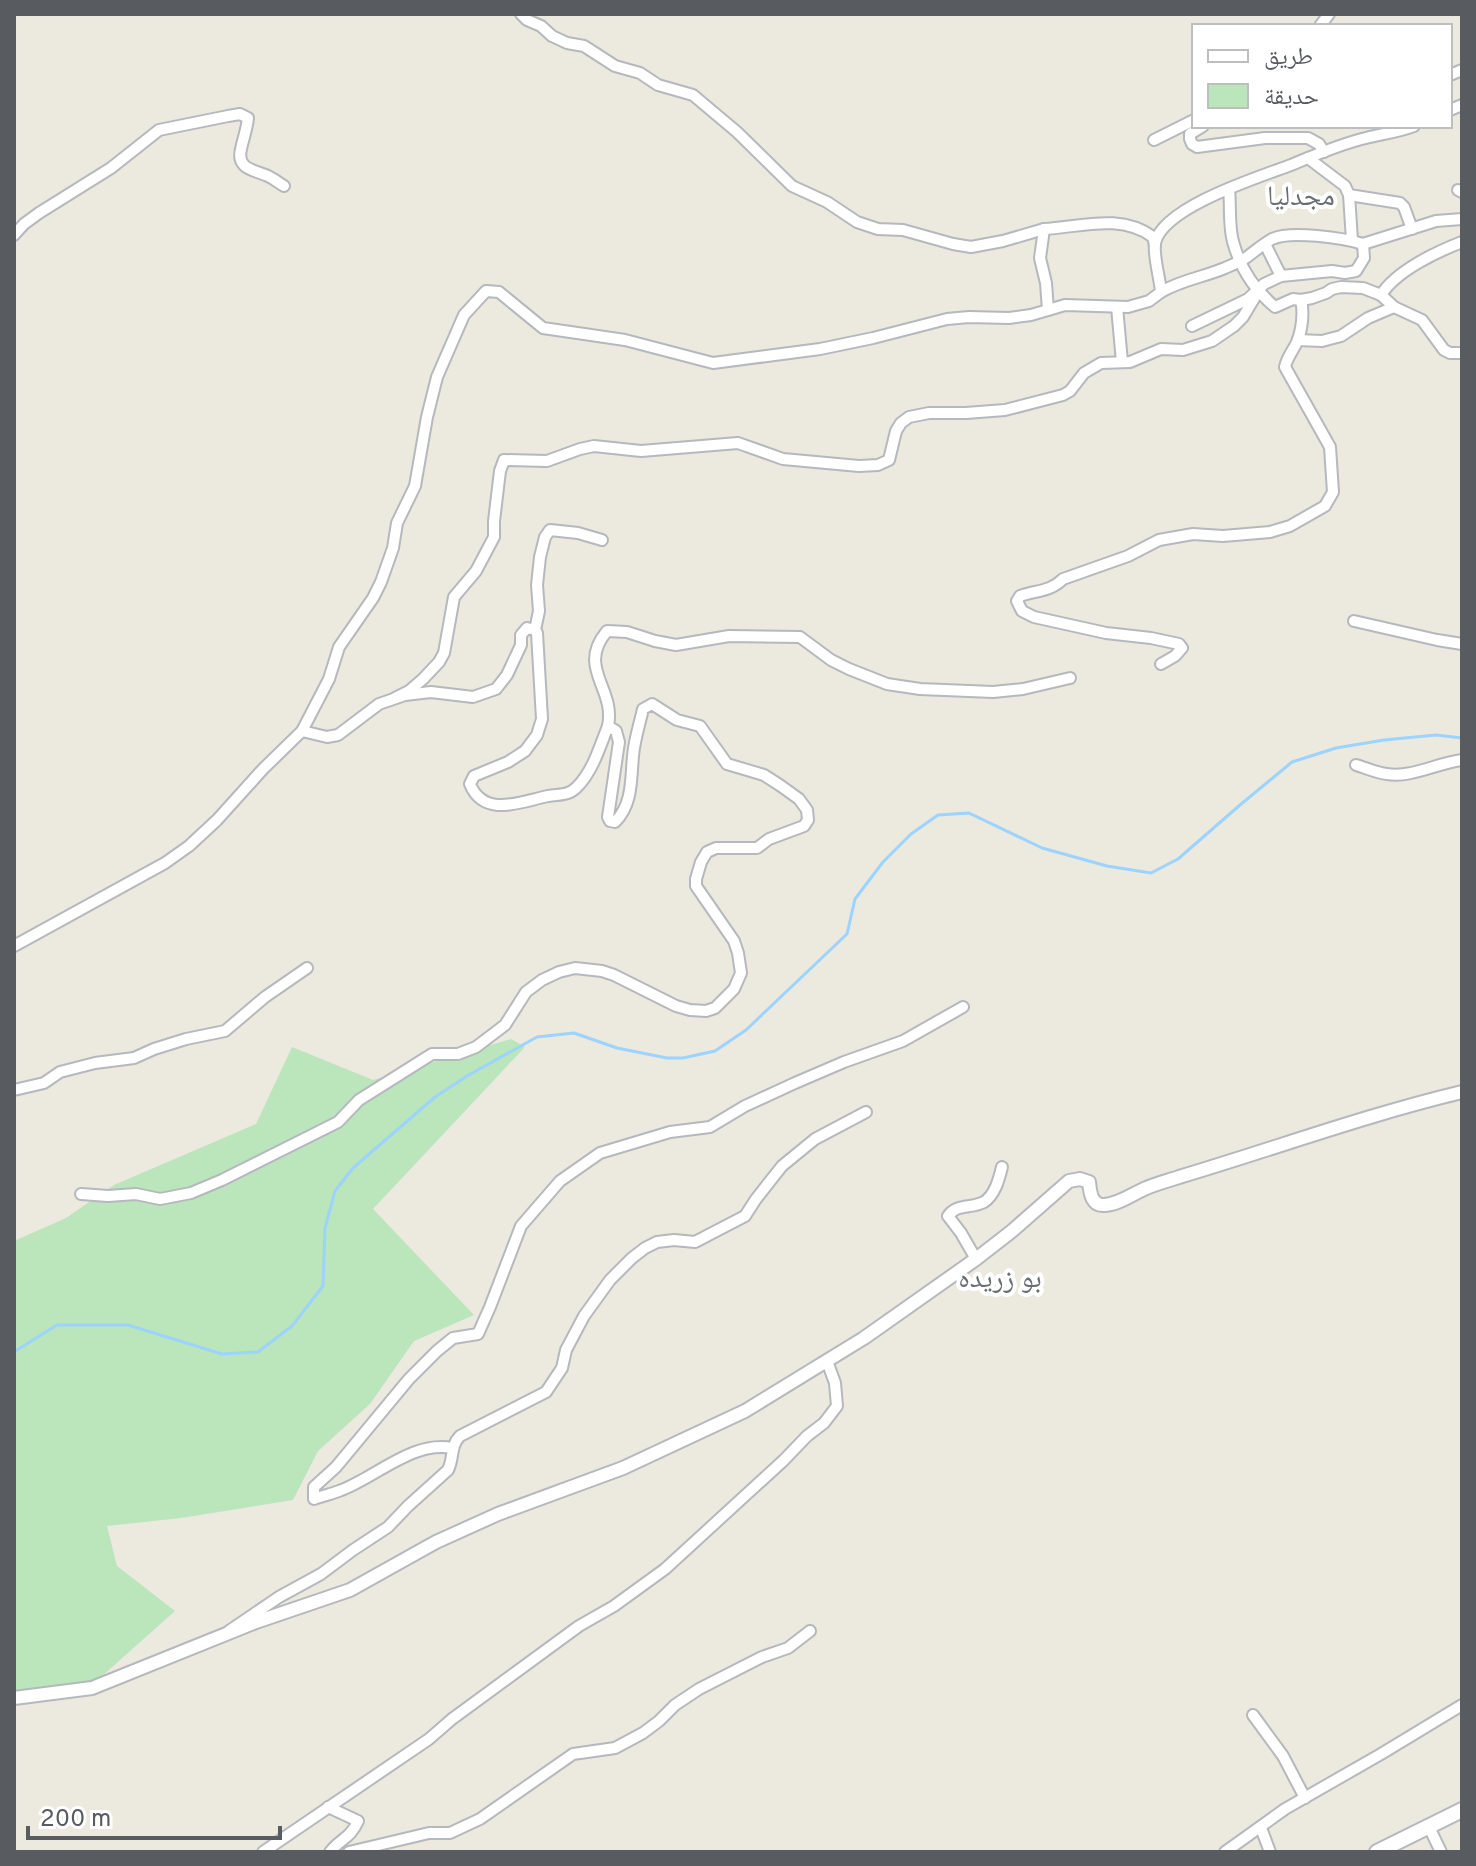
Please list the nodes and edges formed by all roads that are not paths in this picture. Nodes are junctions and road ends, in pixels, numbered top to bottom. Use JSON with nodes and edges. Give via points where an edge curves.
{"nodes":[{"id":1,"x":521,"y":14,"type":"edge"},
{"id":2,"x":1192,"y":121,"type":"edge"},
{"id":3,"x":1200,"y":128,"type":"edge"},
{"id":4,"x":1391,"y":130,"type":"edge"},
{"id":5,"x":1154,"y":140,"type":"dead end"},
{"id":6,"x":1324,"y":152,"type":"junction"},
{"id":7,"x":1308,"y":158,"type":"junction"},
{"id":8,"x":284,"y":186,"type":"dead end"},
{"id":9,"x":1229,"y":189,"type":"junction"},
{"id":10,"x":1349,"y":195,"type":"junction"},
{"id":11,"x":1462,"y":219,"type":"edge"},
{"id":12,"x":1044,"y":229,"type":"junction"},
{"id":13,"x":1412,"y":229,"type":"junction"},
{"id":14,"x":14,"y":235,"type":"edge"},
{"id":15,"x":1352,"y":240,"type":"junction"},
{"id":16,"x":1462,"y":242,"type":"edge"},
{"id":17,"x":1265,"y":244,"type":"junction"},
{"id":18,"x":1363,"y":244,"type":"junction"},
{"id":19,"x":1155,"y":245,"type":"junction"},
{"id":20,"x":1241,"y":261,"type":"junction"},
{"id":21,"x":1281,"y":276,"type":"junction"},
{"id":22,"x":1161,"y":292,"type":"junction"},
{"id":23,"x":1258,"y":292,"type":"junction"},
{"id":24,"x":1381,"y":295,"type":"junction"},
{"id":25,"x":1301,"y":300,"type":"junction"},
{"id":26,"x":1117,"y":307,"type":"junction"},
{"id":27,"x":1394,"y":307,"type":"junction"},
{"id":28,"x":1048,"y":310,"type":"junction"},
{"id":29,"x":1192,"y":326,"type":"dead end"},
{"id":30,"x":1298,"y":340,"type":"junction"},
{"id":31,"x":1462,"y":353,"type":"edge"},
{"id":32,"x":1122,"y":362,"type":"junction"},
{"id":33,"x":602,"y":540,"type":"dead end"},
{"id":34,"x":1354,"y":621,"type":"dead end"},
{"id":35,"x":535,"y":630,"type":"junction"},
{"id":36,"x":1462,"y":644,"type":"edge"},
{"id":37,"x":1161,"y":664,"type":"dead end"},
{"id":38,"x":1070,"y":678,"type":"dead end"},
{"id":39,"x":395,"y":698,"type":"junction"},
{"id":40,"x":608,"y":726,"type":"junction"},
{"id":41,"x":302,"y":731,"type":"junction"},
{"id":42,"x":1462,"y":760,"type":"edge"},
{"id":43,"x":1356,"y":765,"type":"dead end"},
{"id":44,"x":14,"y":946,"type":"edge"},
{"id":45,"x":307,"y":968,"type":"dead end"},
{"id":46,"x":963,"y":1007,"type":"dead end"},
{"id":47,"x":14,"y":1090,"type":"edge"},
{"id":48,"x":1462,"y":1092,"type":"edge"},
{"id":49,"x":866,"y":1112,"type":"dead end"},
{"id":50,"x":1002,"y":1167,"type":"dead end"},
{"id":51,"x":81,"y":1194,"type":"dead end"},
{"id":52,"x":976,"y":1259,"type":"junction"},
{"id":53,"x":827,"y":1361,"type":"junction"},
{"id":54,"x":452,"y":1448,"type":"junction"},
{"id":55,"x":810,"y":1631,"type":"dead end"},
{"id":56,"x":224,"y":1634,"type":"junction"},
{"id":57,"x":14,"y":1698,"type":"edge"},
{"id":58,"x":1462,"y":1705,"type":"edge"},
{"id":59,"x":1253,"y":1715,"type":"dead end"},
{"id":60,"x":1305,"y":1798,"type":"junction"},
{"id":61,"x":328,"y":1807,"type":"junction"},
{"id":62,"x":1462,"y":1810,"type":"edge"},
{"id":63,"x":1429,"y":1827,"type":"junction"},
{"id":64,"x":1261,"y":1828,"type":"junction"},
{"id":65,"x":263,"y":1852,"type":"edge"},
{"id":66,"x":330,"y":1852,"type":"edge"},
{"id":67,"x":349,"y":1852,"type":"edge"},
{"id":68,"x":1225,"y":1852,"type":"edge"},
{"id":69,"x":1270,"y":1852,"type":"edge"},
{"id":70,"x":1377,"y":1852,"type":"edge"},
{"id":71,"x":1441,"y":1852,"type":"edge"}],
"edges":[{"from":1,"to":12,"type":"street","via":[[552,36],[584,46],[615,66],[693,95],[792,186],[857,222],[971,247]]},
{"from":2,"to":5,"type":"street"},
{"from":3,"to":6,"type":"street","via":[[1190,134],[1197,147],[1308,138]]},
{"from":4,"to":6,"type":"street"},
{"from":6,"to":7,"type":"street"},
{"from":7,"to":9,"type":"street"},
{"from":7,"to":10,"type":"street","via":[[1345,186]]},
{"from":8,"to":14,"type":"street","via":[[241,162],[246,116],[181,124],[159,130]]},
{"from":9,"to":19,"type":"street","via":[[1184,212]]},
{"from":9,"to":20,"type":"street","via":[[1233,244]]},
{"from":10,"to":13,"type":"street","via":[[1400,203]]},
{"from":10,"to":15,"type":"street"},
{"from":11,"to":13,"type":"street"},
{"from":12,"to":19,"type":"street","via":[[1123,223],[1145,231]]},
{"from":12,"to":28,"type":"street","via":[[1040,258]]},
{"from":13,"to":18,"type":"street"},
{"from":15,"to":17,"type":"street","via":[[1290,236]]},
{"from":15,"to":18,"type":"street"},
{"from":16,"to":24,"type":"street","via":[[1413,266]]},
{"from":17,"to":20,"type":"street"},
{"from":17,"to":21,"type":"street"},
{"from":18,"to":21,"type":"street","via":[[1363,261],[1356,271]]},
{"from":19,"to":22,"type":"street"},
{"from":20,"to":22,"type":"street"},
{"from":20,"to":23,"type":"street"},
{"from":21,"to":23,"type":"street"},
{"from":22,"to":26,"type":"street","via":[[1138,306]]},
{"from":23,"to":25,"type":"street","via":[[1275,307]]},
{"from":23,"to":29,"type":"street"},
{"from":23,"to":32,"type":"street","via":[[1243,317],[1212,341]]},
{"from":24,"to":25,"type":"street","via":[[1341,287]]},
{"from":24,"to":27,"type":"street"},
{"from":25,"to":30,"type":"street"},
{"from":26,"to":28,"type":"street","via":[[1065,305]]},
{"from":26,"to":32,"type":"street"},
{"from":27,"to":30,"type":"street","via":[[1341,336]]},
{"from":27,"to":31,"type":"street","via":[[1422,320],[1444,350]]},
{"from":28,"to":41,"type":"street","via":[[1009,318],[947,319],[820,349],[713,363],[625,340],[543,328],[499,292],[486,291],[464,315],[437,377],[415,486],[397,523],[381,582],[339,647]]},
{"from":30,"to":37,"type":"street","via":[[1285,367],[1330,447],[1333,492],[1325,506],[1270,532],[1159,540],[1017,601],[1022,611],[1058,624],[1179,644],[1180,652]]},
{"from":32,"to":39,"type":"street","via":[[1101,363],[1070,391],[1034,403],[909,417],[898,427],[891,458],[883,464],[791,460],[738,443],[641,451],[594,446],[547,461],[504,460],[494,537],[454,597],[442,658],[412,689]]},
{"from":33,"to":35,"type":"street","via":[[550,530],[540,557]]},
{"from":34,"to":36,"type":"street"},
{"from":35,"to":39,"type":"street","via":[[527,628],[521,635],[521,645],[496,689],[473,697],[431,692]]},
{"from":35,"to":40,"type":"street","via":[[542,719],[537,735],[525,751],[474,776],[472,789],[491,804],[569,794],[595,759]]},
{"from":38,"to":40,"type":"street","via":[[993,692],[920,689],[860,674],[800,637],[729,636],[676,645],[607,631],[598,642],[595,668],[611,713]]},
{"from":39,"to":41,"type":"street","via":[[338,735]]},
{"from":40,"to":51,"type":"street","via":[[619,742],[610,821],[619,818],[630,793],[643,709],[652,704],[677,720],[700,726],[727,764],[764,775],[807,810],[804,826],[757,848],[716,848],[701,862],[696,886],[734,941],[741,973],[715,1008],[676,1006],[602,971],[559,972],[526,992],[505,1025],[476,1047],[458,1054],[432,1054],[359,1100],[338,1122],[222,1180],[160,1199]]},
{"from":41,"to":44,"type":"street","via":[[189,846]]},
{"from":42,"to":43,"type":"street","via":[[1388,775]]},
{"from":45,"to":47,"type":"street","via":[[225,1031],[134,1058],[60,1072],[44,1083]]},
{"from":46,"to":54,"type":"street","via":[[903,1041],[795,1083],[710,1127],[670,1132],[600,1153],[560,1181],[521,1226],[478,1334],[453,1338],[409,1379],[314,1487],[314,1499],[418,1450]]},
{"from":48,"to":52,"type":"street","via":[[1365,1118],[1103,1206],[1091,1197],[1089,1182],[1069,1181]]},
{"from":49,"to":54,"type":"street","via":[[815,1139],[782,1166],[745,1216],[695,1242],[657,1242],[632,1258],[584,1316],[546,1392],[460,1436]]},
{"from":50,"to":52,"type":"street","via":[[985,1201],[959,1207],[948,1216]]},
{"from":52,"to":53,"type":"street"},
{"from":53,"to":56,"type":"street","via":[[745,1411],[623,1468],[498,1514],[350,1590]]},
{"from":53,"to":61,"type":"street","via":[[837,1406],[692,1545]]},
{"from":54,"to":56,"type":"street","via":[[448,1470],[388,1527]]},
{"from":55,"to":67,"type":"street","via":[[788,1648],[699,1689],[615,1748],[573,1754],[480,1819],[450,1833]]},
{"from":56,"to":57,"type":"street","via":[[92,1688]]},
{"from":58,"to":60,"type":"street"},
{"from":59,"to":60,"type":"street"},
{"from":60,"to":64,"type":"street"},
{"from":61,"to":65,"type":"street"},
{"from":61,"to":66,"type":"street","via":[[358,1821]]},
{"from":62,"to":63,"type":"main road"},
{"from":63,"to":70,"type":"main road"},
{"from":63,"to":71,"type":"street"},
{"from":64,"to":68,"type":"street"},
{"from":64,"to":69,"type":"street"}]}
